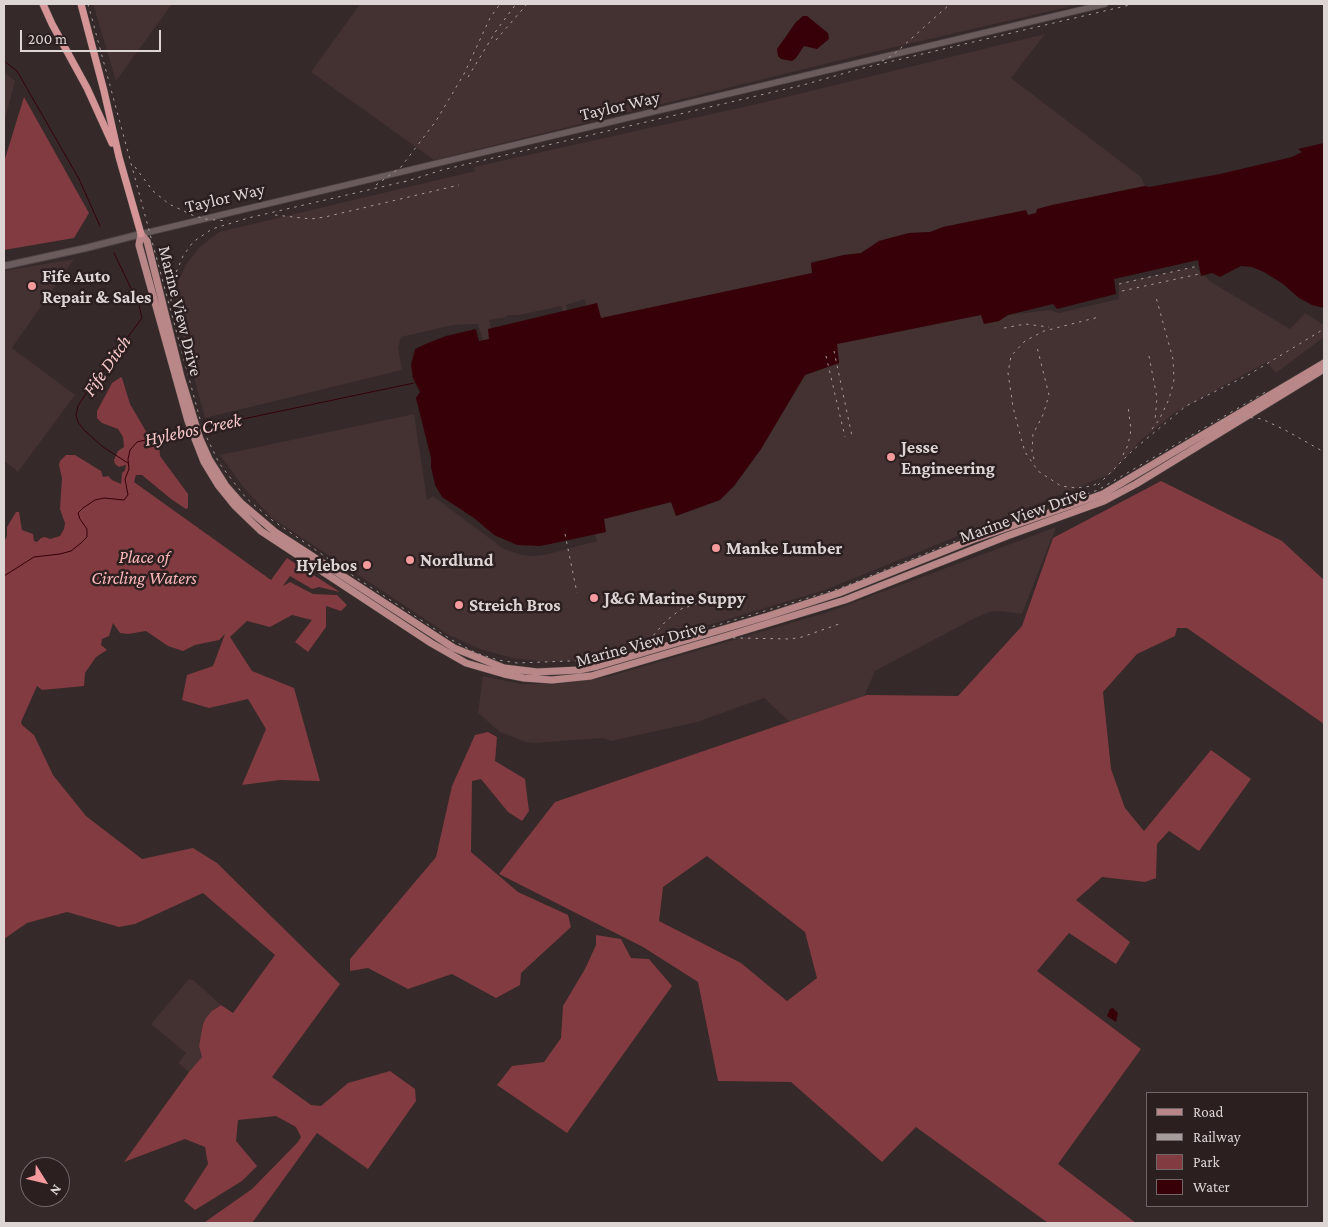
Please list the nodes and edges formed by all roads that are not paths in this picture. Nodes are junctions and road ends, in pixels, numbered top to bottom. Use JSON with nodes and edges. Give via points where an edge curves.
{"nodes":[{"id":1,"x":43,"y":4,"type":"edge"},
{"id":2,"x":81,"y":4,"type":"edge"},
{"id":3,"x":1105,"y":4,"type":"edge"},
{"id":4,"x":119,"y":157,"type":"junction"},
{"id":5,"x":141,"y":234,"type":"junction"},
{"id":6,"x":4,"y":266,"type":"edge"},
{"id":7,"x":1324,"y":363,"type":"edge"},
{"id":8,"x":1324,"y":369,"type":"edge"},
{"id":9,"x":198,"y":440,"type":"junction"}],
"edges":[{"from":1,"to":4,"type":"highway"},
{"from":2,"to":4,"type":"highway"},
{"from":3,"to":5,"type":"street","name":"Taylor Way"},
{"from":4,"to":5,"type":"highway"},
{"from":5,"to":6,"type":"main road"},
{"from":5,"to":9,"type":"main road","name":"Marine View Drive","via":[[139,245]]},
{"from":7,"to":9,"type":"main road","name":"Marine View Drive","via":[[1103,494],[972,540],[830,596],[612,662],[555,672],[504,668],[454,648],[275,532],[226,486]]},
{"from":8,"to":9,"type":"main road","name":"Marine View Drive","via":[[1104,501],[845,600],[606,672],[570,679],[537,680],[504,674],[466,662],[431,643],[248,520],[218,486],[204,462]]}]}
